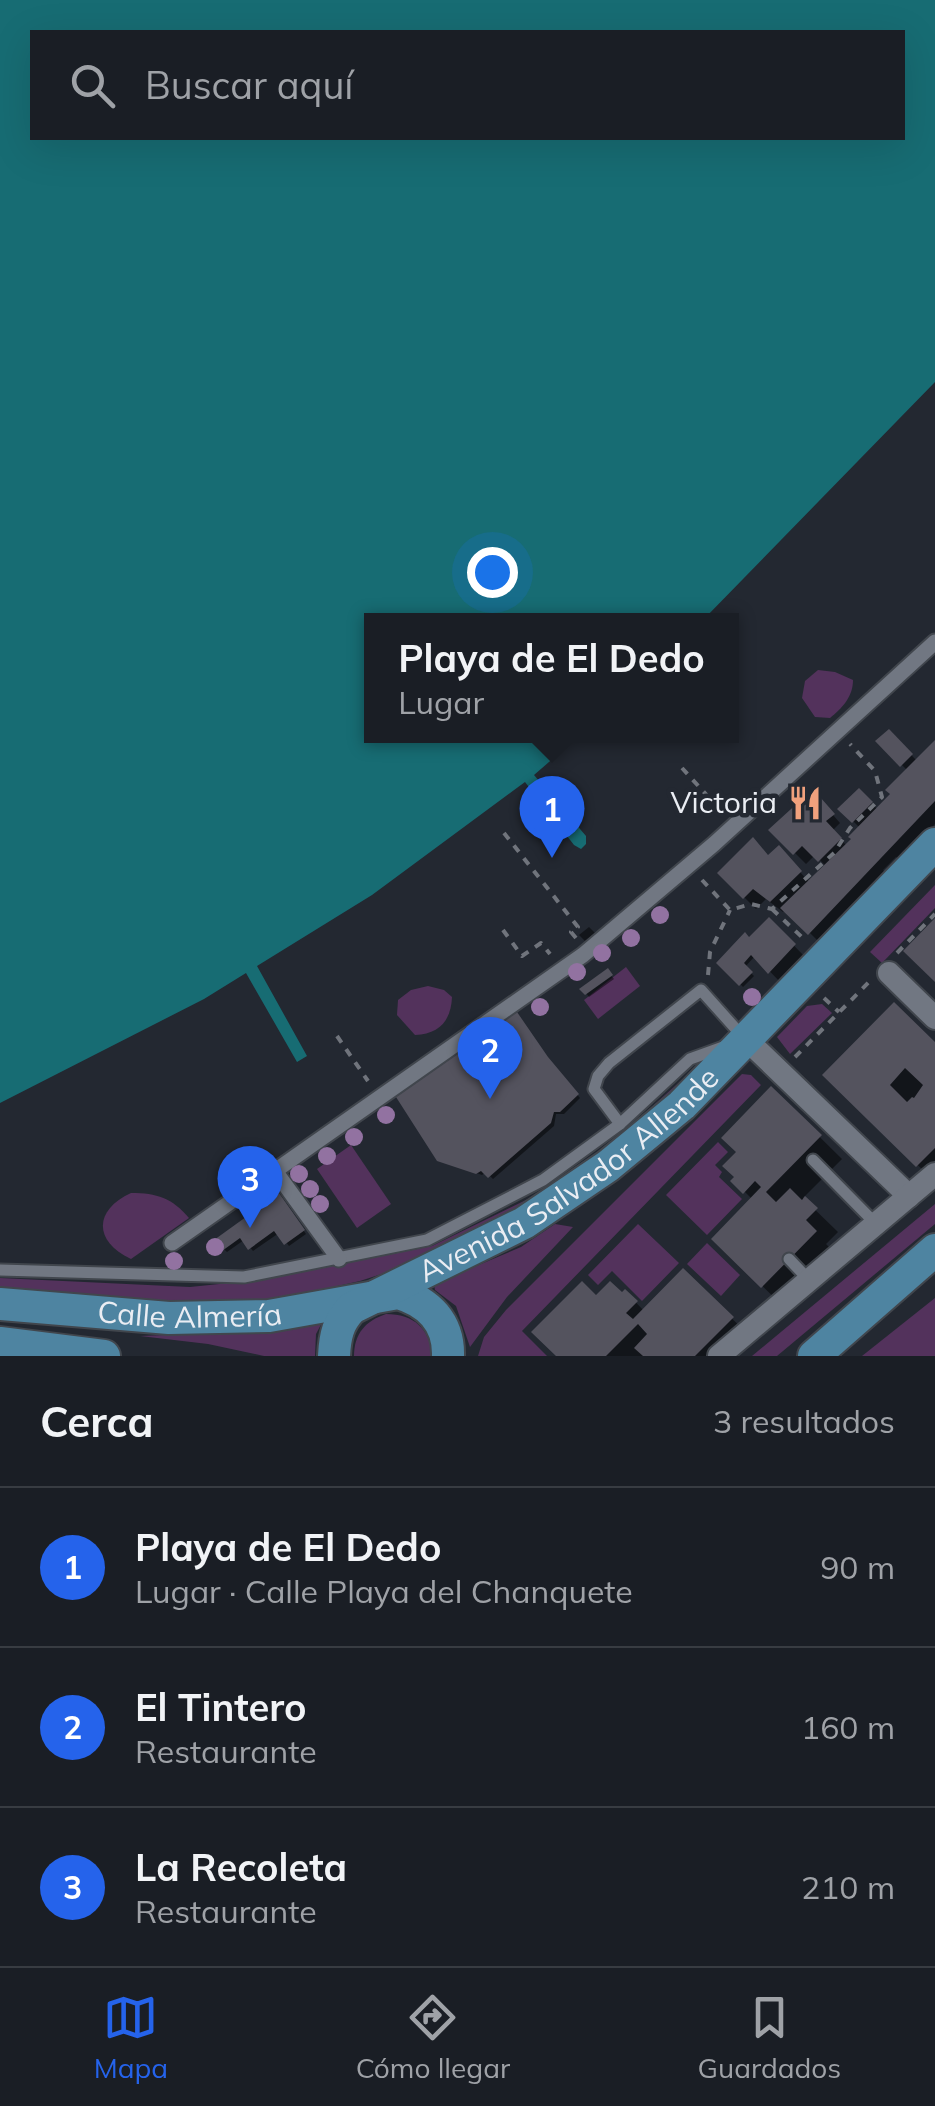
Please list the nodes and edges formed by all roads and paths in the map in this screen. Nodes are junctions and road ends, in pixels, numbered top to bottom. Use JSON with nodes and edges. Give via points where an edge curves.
{"nodes":[{"id":1,"x":935,"y":642,"type":"edge"},
{"id":2,"x":838,"y":730,"type":"junction"},
{"id":3,"x":682,"y":768,"type":"dead end"},
{"id":4,"x":734,"y":824,"type":"junction"},
{"id":5,"x":504,"y":833,"type":"dead end"},
{"id":6,"x":935,"y":844,"type":"edge"},
{"id":7,"x":688,"y":865,"type":"junction"},
{"id":8,"x":772,"y":909,"type":"junction"},
{"id":9,"x":730,"y":910,"type":"junction"},
{"id":10,"x":935,"y":914,"type":"edge"},
{"id":11,"x":503,"y":930,"type":"dead end"},
{"id":12,"x":807,"y":943,"type":"dead end"},
{"id":13,"x":586,"y":951,"type":"junction"},
{"id":14,"x":886,"y":969,"type":"junction"},
{"id":15,"x":561,"y":970,"type":"junction"},
{"id":16,"x":700,"y":990,"type":"junction"},
{"id":17,"x":826,"y":1000,"type":"dead end"},
{"id":18,"x":839,"y":1012,"type":"junction"},
{"id":19,"x":935,"y":1018,"type":"edge"},
{"id":20,"x":337,"y":1036,"type":"dead end"},
{"id":21,"x":746,"y":1040,"type":"junction"},
{"id":22,"x":775,"y":1067,"type":"junction"},
{"id":23,"x":380,"y":1099,"type":"junction"},
{"id":24,"x":620,"y":1124,"type":"junction"},
{"id":25,"x":813,"y":1160,"type":"dead end"},
{"id":26,"x":275,"y":1171,"type":"junction"},
{"id":27,"x":935,"y":1174,"type":"edge"},
{"id":28,"x":909,"y":1196,"type":"junction"},
{"id":29,"x":876,"y":1224,"type":"junction"},
{"id":30,"x":172,"y":1243,"type":"dead end"},
{"id":31,"x":935,"y":1250,"type":"edge"},
{"id":32,"x":339,"y":1259,"type":"junction"},
{"id":33,"x":790,"y":1259,"type":"dead end"},
{"id":34,"x":0,"y":1270,"type":"edge"},
{"id":35,"x":809,"y":1280,"type":"junction"},
{"id":36,"x":376,"y":1295,"type":"junction"},
{"id":37,"x":0,"y":1304,"type":"edge"},
{"id":38,"x":0,"y":1343,"type":"edge"},
{"id":39,"x":721,"y":1346,"type":"edge"},
{"id":40,"x":104,"y":1356,"type":"edge"},
{"id":41,"x":334,"y":1356,"type":"edge"},
{"id":42,"x":448,"y":1356,"type":"edge"},
{"id":43,"x":814,"y":1356,"type":"edge"}],
"edges":[{"from":1,"to":2,"type":"street"},
{"from":2,"to":4,"type":"street"},
{"from":2,"to":8,"type":"path","via":[[874,771],[882,796],[834,853]]},
{"from":3,"to":4,"type":"path"},
{"from":4,"to":7,"type":"street"},
{"from":5,"to":13,"type":"path","via":[[578,927],[571,932]]},
{"from":6,"to":21,"type":"main road","name":"Avenida Salvador Allende"},
{"from":7,"to":9,"type":"path"},
{"from":7,"to":13,"type":"street"},
{"from":8,"to":9,"type":"path","via":[[752,904]]},
{"from":8,"to":12,"type":"path"},
{"from":9,"to":16,"type":"path"},
{"from":10,"to":14,"type":"path"},
{"from":11,"to":15,"type":"path","via":[[522,956],[541,943]]},
{"from":13,"to":15,"type":"street"},
{"from":14,"to":18,"type":"path"},
{"from":14,"to":19,"type":"street"},
{"from":15,"to":23,"type":"street"},
{"from":16,"to":21,"type":"lane"},
{"from":16,"to":24,"type":"lane","via":[[598,1076],[594,1089]]},
{"from":17,"to":18,"type":"path"},
{"from":18,"to":22,"type":"path","via":[[788,1064]]},
{"from":20,"to":23,"type":"path"},
{"from":21,"to":22,"type":"street"},
{"from":21,"to":24,"type":"lane","via":[[690,1059]]},
{"from":21,"to":36,"type":"main road","name":"Avenida Salvador Allende","via":[[682,1105],[568,1196]]},
{"from":22,"to":28,"type":"street"},
{"from":23,"to":26,"type":"street"},
{"from":24,"to":32,"type":"lane","via":[[543,1180],[426,1240]]},
{"from":25,"to":29,"type":"lane"},
{"from":26,"to":30,"type":"street"},
{"from":26,"to":32,"type":"street"},
{"from":27,"to":28,"type":"street"},
{"from":28,"to":29,"type":"street"},
{"from":29,"to":35,"type":"street"},
{"from":31,"to":43,"type":"main road"},
{"from":32,"to":34,"type":"lane","via":[[244,1277]]},
{"from":33,"to":35,"type":"lane"},
{"from":35,"to":39,"type":"street"},
{"from":36,"to":37,"type":"main road","name":"Calle Almería","via":[[269,1316],[169,1318]]},
{"from":36,"to":41,"type":"main road","name":"Avenida Salvador Allende","via":[[342,1318]]},
{"from":36,"to":42,"type":"main road","name":"Avenida Salvador Allende","via":[[417,1299],[438,1316]]},
{"from":38,"to":40,"type":"main road","name":"Calle Almería"}]}
